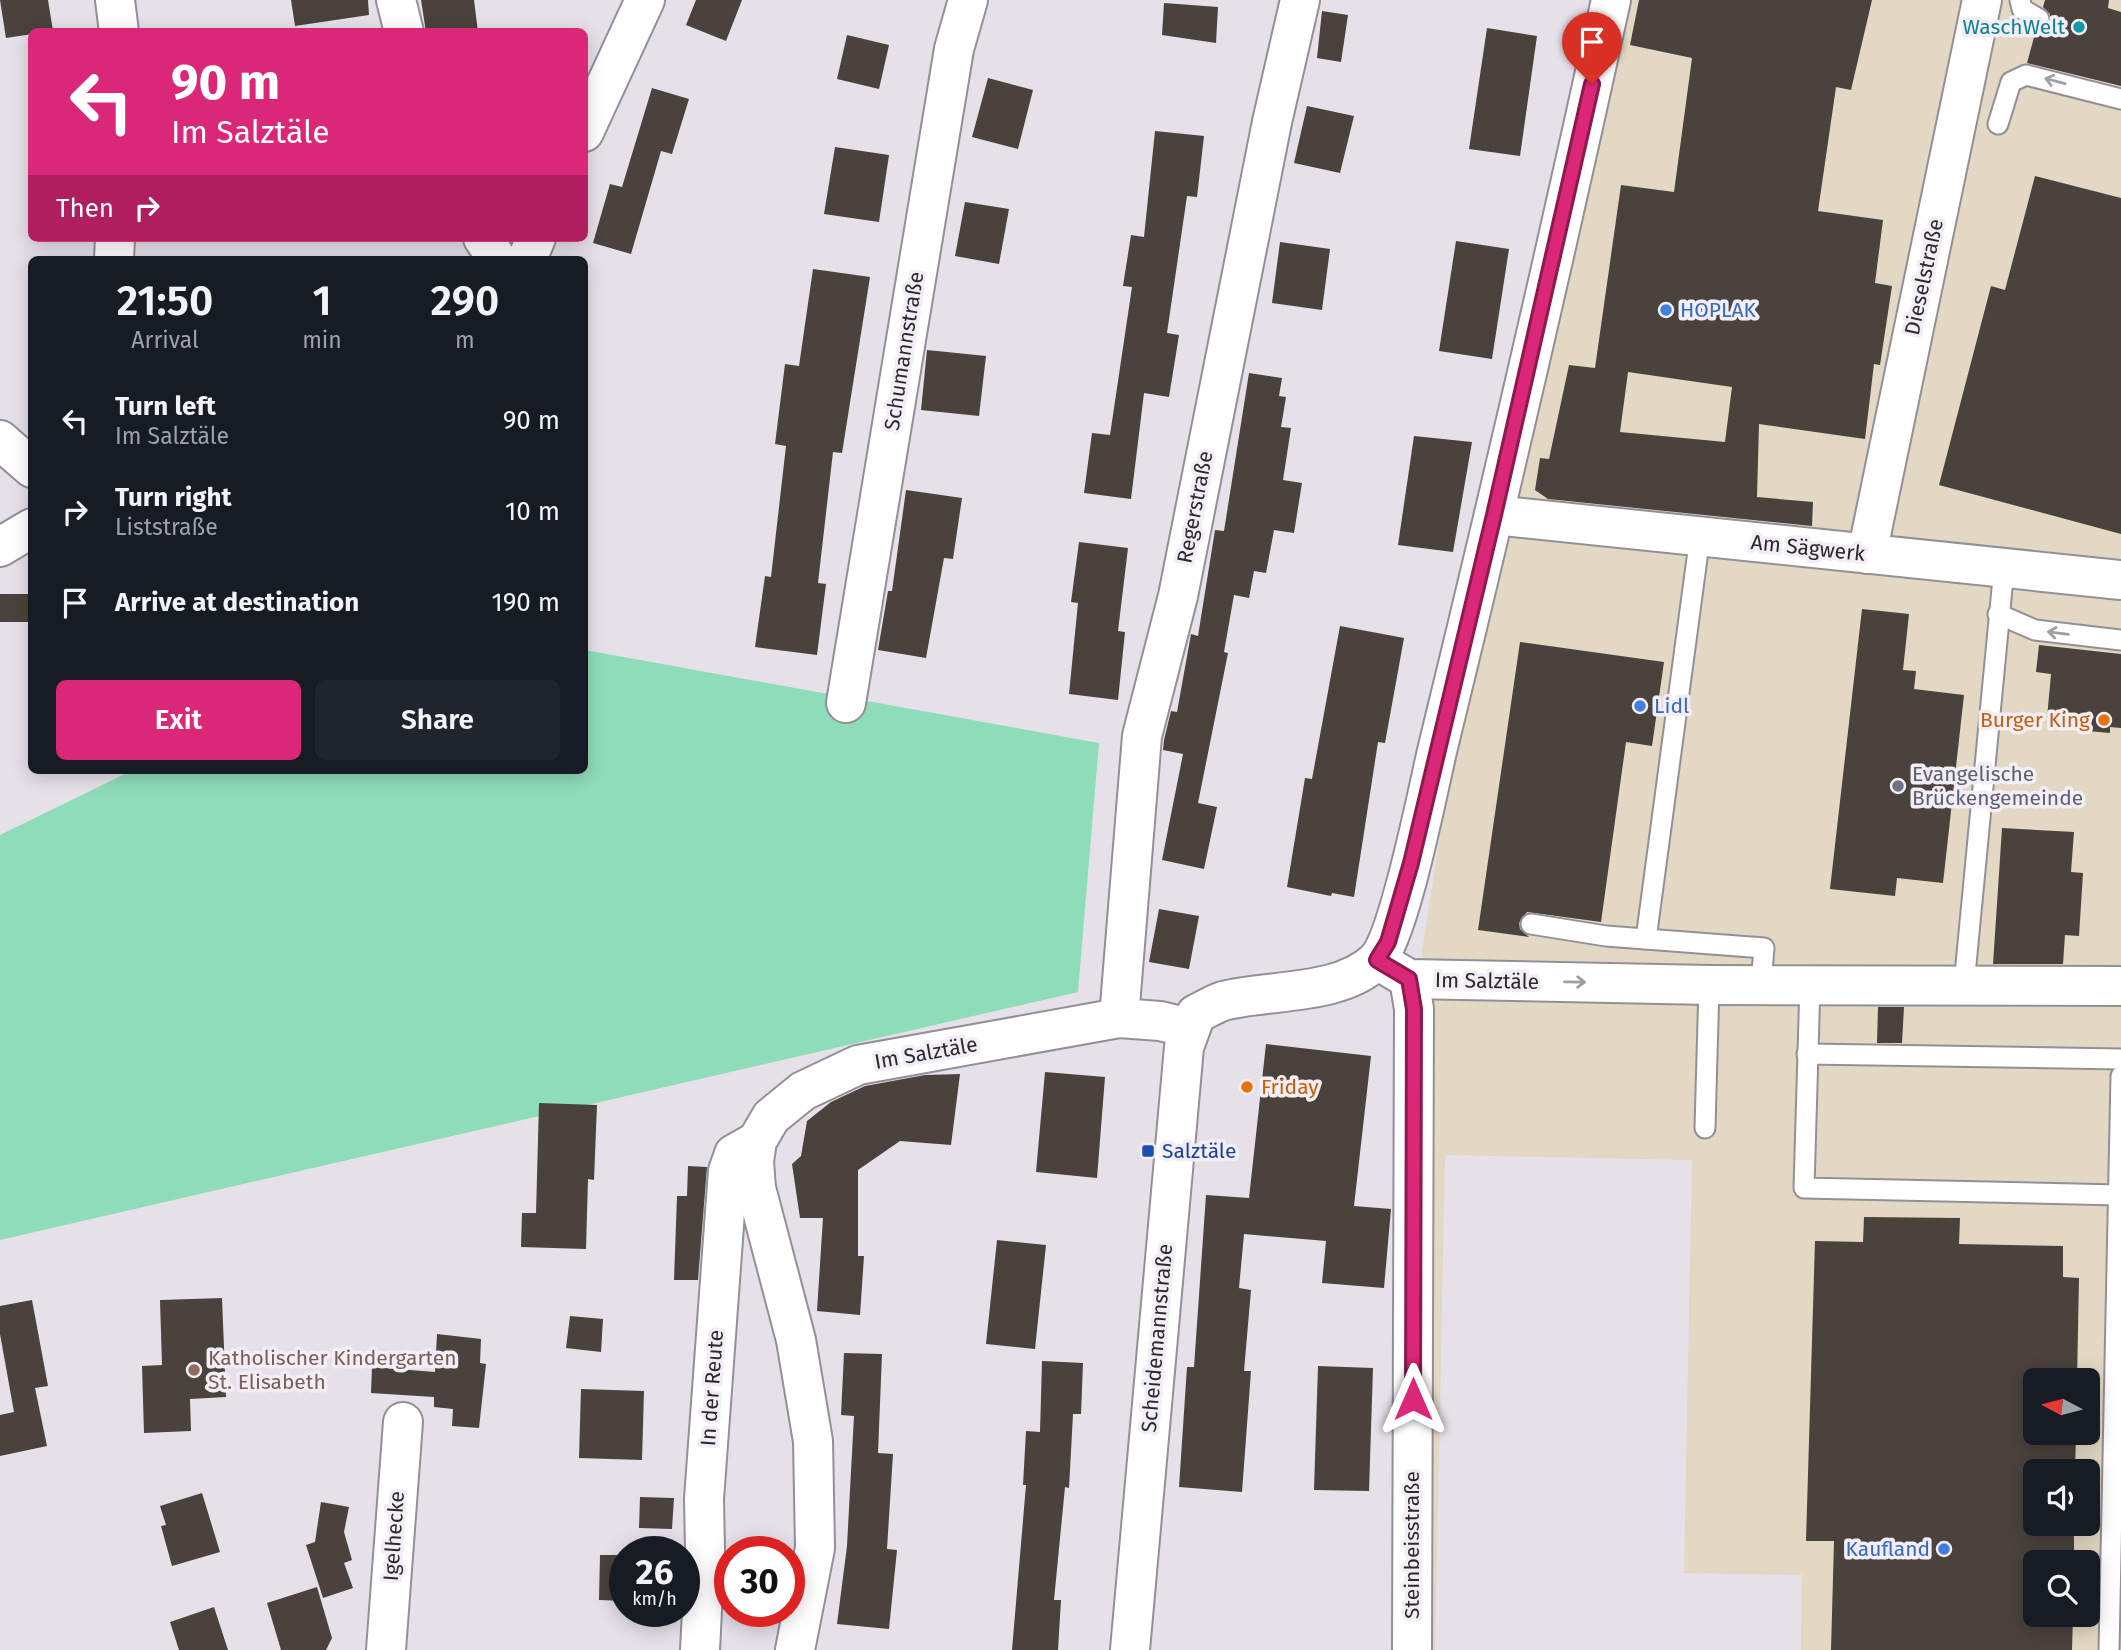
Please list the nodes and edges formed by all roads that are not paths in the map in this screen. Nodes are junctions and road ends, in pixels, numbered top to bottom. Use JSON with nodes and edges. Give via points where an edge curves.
{"nodes":[{"id":1,"x":115,"y":0,"type":"edge"},
{"id":2,"x":396,"y":0,"type":"edge"},
{"id":3,"x":645,"y":0,"type":"edge"},
{"id":4,"x":968,"y":0,"type":"edge"},
{"id":5,"x":1300,"y":0,"type":"edge"},
{"id":6,"x":1611,"y":0,"type":"edge"},
{"id":7,"x":1982,"y":0,"type":"edge"},
{"id":8,"x":2020,"y":0,"type":"edge"},
{"id":9,"x":2039,"y":19,"type":"dead end"},
{"id":10,"x":118,"y":28,"type":"edge"},
{"id":11,"x":403,"y":28,"type":"edge"},
{"id":12,"x":2121,"y":99,"type":"edge"},
{"id":13,"x":588,"y":123,"type":"edge"},
{"id":14,"x":1998,"y":124,"type":"dead end"},
{"id":15,"x":0,"y":440,"type":"edge"},
{"id":16,"x":28,"y":464,"type":"edge"},
{"id":17,"x":1494,"y":515,"type":"junction"},
{"id":18,"x":28,"y":530,"type":"edge"},
{"id":19,"x":1700,"y":536,"type":"junction"},
{"id":20,"x":0,"y":547,"type":"edge"},
{"id":21,"x":1867,"y":554,"type":"junction"},
{"id":22,"x":2004,"y":568,"type":"junction"},
{"id":23,"x":2121,"y":580,"type":"edge"},
{"id":24,"x":1998,"y":614,"type":"junction"},
{"id":25,"x":2121,"y":640,"type":"edge"},
{"id":26,"x":846,"y":703,"type":"dead end"},
{"id":27,"x":1531,"y":924,"type":"dead end"},
{"id":28,"x":1646,"y":939,"type":"junction"},
{"id":29,"x":1377,"y":960,"type":"junction"},
{"id":30,"x":1409,"y":979,"type":"junction"},
{"id":31,"x":1760,"y":984,"type":"junction"},
{"id":32,"x":1810,"y":984,"type":"junction"},
{"id":33,"x":1709,"y":985,"type":"junction"},
{"id":34,"x":1964,"y":985,"type":"junction"},
{"id":35,"x":2121,"y":986,"type":"edge"},
{"id":36,"x":1119,"y":1018,"type":"junction"},
{"id":37,"x":1189,"y":1028,"type":"junction"},
{"id":38,"x":1807,"y":1054,"type":"junction"},
{"id":39,"x":2121,"y":1059,"type":"edge"},
{"id":40,"x":2121,"y":1076,"type":"edge"},
{"id":41,"x":803,"y":1091,"type":"joint"},
{"id":42,"x":1705,"y":1128,"type":"dead end"},
{"id":43,"x":757,"y":1141,"type":"junction"},
{"id":44,"x":2119,"y":1195,"type":"junction"},
{"id":45,"x":403,"y":1422,"type":"dead end"},
{"id":46,"x":386,"y":1650,"type":"edge"},
{"id":47,"x":699,"y":1650,"type":"edge"},
{"id":48,"x":794,"y":1650,"type":"edge"},
{"id":49,"x":1130,"y":1650,"type":"edge"},
{"id":50,"x":1412,"y":1650,"type":"edge"},
{"id":51,"x":2109,"y":1650,"type":"edge"}],
"edges":[{"from":1,"to":10,"type":"street"},
{"from":2,"to":11,"type":"street"},
{"from":3,"to":13,"type":"street"},
{"from":4,"to":26,"type":"street","name":"Schumannstraße","via":[[954,49]]},
{"from":5,"to":36,"type":"street","name":"Regerstraße","via":[[1178,596],[1142,736]]},
{"from":6,"to":17,"type":"street"},
{"from":7,"to":21,"type":"street","name":"Dieselstraße"},
{"from":8,"to":9,"type":"lane","via":[[2022,9]]},
{"from":12,"to":14,"type":"lane","one_way":true,"via":[[2026,75],[2011,82]]},
{"from":15,"to":16,"type":"street"},
{"from":17,"to":19,"type":"street","name":"Am Sägwerk"},
{"from":17,"to":29,"type":"street","via":[[1411,863],[1388,942]]},
{"from":18,"to":20,"type":"street"},
{"from":19,"to":21,"type":"street","name":"Am Sägwerk"},
{"from":19,"to":28,"type":"lane"},
{"from":21,"to":22,"type":"street","name":"Am Sägwerk"},
{"from":22,"to":23,"type":"street","name":"Am Sägwerk"},
{"from":22,"to":24,"type":"lane"},
{"from":25,"to":24,"type":"lane","one_way":true,"via":[[2035,630]]},
{"from":24,"to":34,"type":"lane"},
{"from":27,"to":28,"type":"lane"},
{"from":28,"to":31,"type":"lane","via":[[1764,948]]},
{"from":29,"to":30,"type":"street","name":"Im Salztäle"},
{"from":29,"to":37,"type":"street","via":[[1351,977],[1288,993],[1222,1002],[1196,1014]]},
{"from":30,"to":33,"type":"street","name":"Im Salztäle","one_way":true},
{"from":30,"to":50,"type":"street","name":"Steinbeisstraße","via":[[1414,1009]]},
{"from":31,"to":32,"type":"street","name":"Im Salztäle"},
{"from":31,"to":33,"type":"street","name":"Im Salztäle"},
{"from":32,"to":34,"type":"street","name":"Im Salztäle"},
{"from":32,"to":38,"type":"lane"},
{"from":33,"to":42,"type":"lane"},
{"from":34,"to":35,"type":"street","name":"Im Salztäle"},
{"from":36,"to":37,"type":"street","name":"Im Salztäle"},
{"from":36,"to":41,"type":"street","name":"Im Salztäle","via":[[858,1065]]},
{"from":37,"to":49,"type":"street","name":"Scheidemannstraße"},
{"from":38,"to":39,"type":"lane"},
{"from":38,"to":44,"type":"lane","via":[[1804,1188]]},
{"from":40,"to":44,"type":"lane"},
{"from":41,"to":43,"type":"street","name":"In der Reute","via":[[771,1117]]},
{"from":43,"to":47,"type":"street","name":"In der Reute","via":[[734,1154],[728,1171],[704,1499]]},
{"from":43,"to":48,"type":"street","via":[[756,1188],[796,1340],[813,1441],[815,1548]]},
{"from":44,"to":51,"type":"lane"},
{"from":45,"to":46,"type":"street","name":"Igelhecke"}]}
